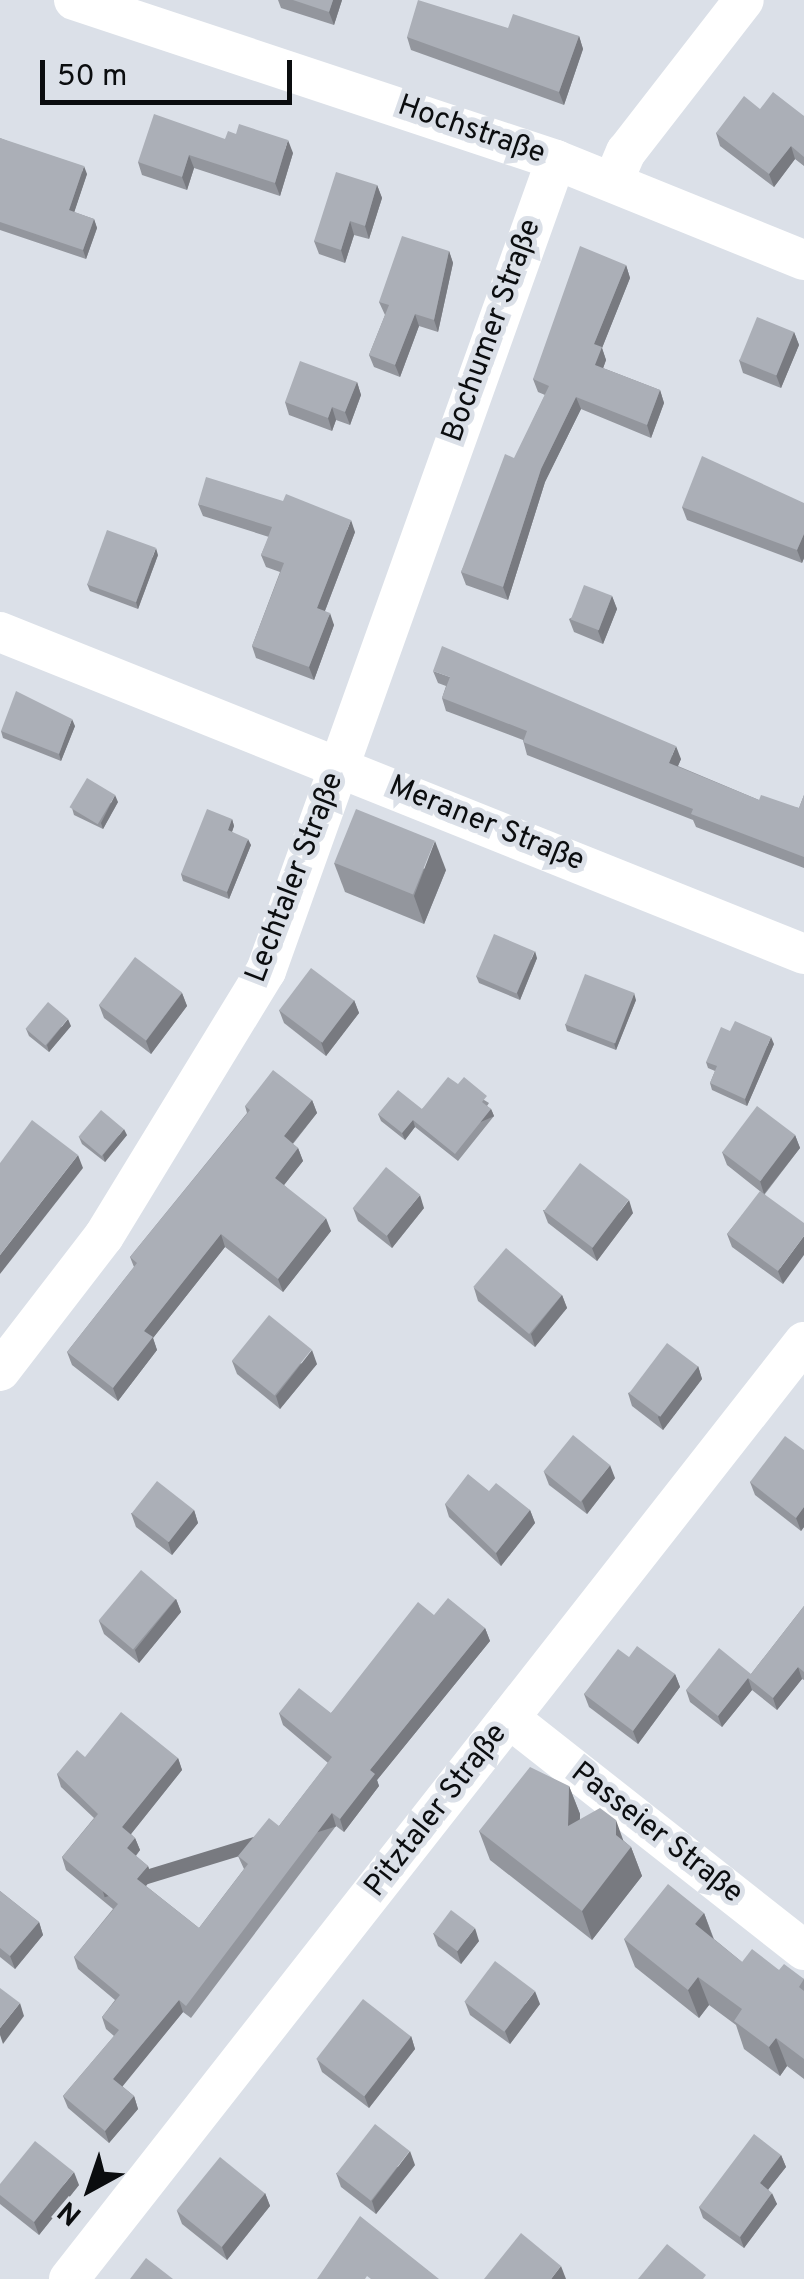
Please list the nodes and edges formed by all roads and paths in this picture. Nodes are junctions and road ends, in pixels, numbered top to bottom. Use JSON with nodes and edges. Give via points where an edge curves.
{"nodes":[{"id":1,"x":74,"y":0,"type":"edge"},
{"id":2,"x":744,"y":0,"type":"edge"},
{"id":3,"x":182,"y":16,"type":"edge"},
{"id":4,"x":556,"y":160,"type":"junction"},
{"id":5,"x":614,"y":182,"type":"junction"},
{"id":6,"x":804,"y":260,"type":"edge"},
{"id":7,"x":430,"y":503,"type":"joint"},
{"id":8,"x":0,"y":632,"type":"edge"},
{"id":9,"x":338,"y":766,"type":"junction"},
{"id":10,"x":804,"y":954,"type":"edge"},
{"id":11,"x":804,"y":1342,"type":"edge"},
{"id":12,"x":0,"y":1371,"type":"edge"},
{"id":13,"x":509,"y":1718,"type":"junction"},
{"id":14,"x":804,"y":1950,"type":"edge"},
{"id":15,"x":69,"y":2279,"type":"edge"}],
"edges":[{"from":1,"to":3,"type":"street","name":"Hochstraße"},
{"from":2,"to":5,"type":"street","via":[[626,152]]},
{"from":3,"to":4,"type":"street","name":"Hochstraße"},
{"from":4,"to":5,"type":"street","name":"Hochstraße"},
{"from":4,"to":7,"type":"street","name":"Bochumer Straße"},
{"from":5,"to":6,"type":"street","name":"Hochstraße"},
{"from":7,"to":9,"type":"street","name":"Lechtaler Straße"},
{"from":8,"to":9,"type":"street","name":"Meraner Straße"},
{"from":9,"to":10,"type":"street","name":"Meraner Straße"},
{"from":9,"to":12,"type":"street","name":"Lechtaler Straße","via":[[266,971],[104,1236]]},
{"from":11,"to":13,"type":"street","name":"Pitztaler Straße"},
{"from":13,"to":14,"type":"street","name":"Passeier Straße"},
{"from":13,"to":15,"type":"street","name":"Pitztaler Straße"}]}
